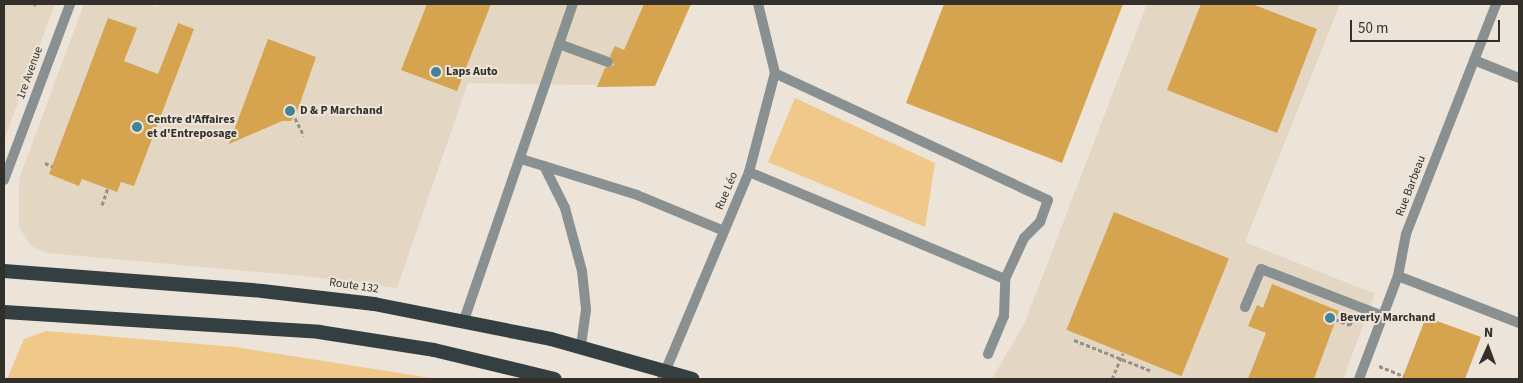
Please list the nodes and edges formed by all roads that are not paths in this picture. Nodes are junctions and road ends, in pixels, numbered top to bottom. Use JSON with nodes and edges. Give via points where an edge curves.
{"nodes":[{"id":1,"x":70,"y":4,"type":"edge"},
{"id":2,"x":573,"y":4,"type":"edge"},
{"id":3,"x":758,"y":4,"type":"edge"},
{"id":4,"x":1496,"y":4,"type":"edge"},
{"id":5,"x":559,"y":44,"type":"junction"},
{"id":6,"x":1474,"y":60,"type":"junction"},
{"id":7,"x":608,"y":62,"type":"dead end"},
{"id":8,"x":775,"y":74,"type":"junction"},
{"id":9,"x":1519,"y":78,"type":"edge"},
{"id":10,"x":521,"y":158,"type":"junction"},
{"id":11,"x":544,"y":166,"type":"junction"},
{"id":12,"x":749,"y":172,"type":"junction"},
{"id":13,"x":4,"y":180,"type":"edge"},
{"id":14,"x":724,"y":231,"type":"junction"},
{"id":15,"x":4,"y":271,"type":"edge"},
{"id":16,"x":1398,"y":276,"type":"junction"},
{"id":17,"x":1005,"y":279,"type":"junction"},
{"id":18,"x":1245,"y":308,"type":"dead end"},
{"id":19,"x":4,"y":312,"type":"edge"},
{"id":20,"x":1383,"y":316,"type":"junction"},
{"id":21,"x":464,"y":320,"type":"junction"},
{"id":22,"x":1519,"y":323,"type":"edge"},
{"id":23,"x":581,"y":346,"type":"junction"},
{"id":24,"x":988,"y":354,"type":"dead end"},
{"id":25,"x":663,"y":375,"type":"edge"},
{"id":26,"x":555,"y":379,"type":"edge"},
{"id":27,"x":692,"y":379,"type":"edge"},
{"id":28,"x":1359,"y":379,"type":"edge"}],
"edges":[{"from":1,"to":13,"type":"street","name":"1re Avenue"},
{"from":2,"to":5,"type":"street"},
{"from":3,"to":8,"type":"street","name":"Rue Léo"},
{"from":4,"to":6,"type":"street","name":"Rue Barbeau"},
{"from":5,"to":7,"type":"street"},
{"from":5,"to":10,"type":"street"},
{"from":6,"to":9,"type":"street"},
{"from":6,"to":16,"type":"street","name":"Rue Barbeau","via":[[1401,247]]},
{"from":8,"to":12,"type":"street","name":"Rue Léo"},
{"from":8,"to":17,"type":"street","via":[[1048,200],[1040,222],[1024,238]]},
{"from":10,"to":11,"type":"street"},
{"from":10,"to":21,"type":"street"},
{"from":11,"to":14,"type":"street","via":[[637,195]]},
{"from":11,"to":23,"type":"street","via":[[565,208],[582,271],[586,310]]},
{"from":12,"to":14,"type":"street","name":"Rue Léo"},
{"from":12,"to":17,"type":"street"},
{"from":14,"to":25,"type":"street","name":"Rue Léo"},
{"from":15,"to":21,"type":"highway","name":"Route 132","via":[[334,298]]},
{"from":16,"to":20,"type":"street","name":"Rue Barbeau"},
{"from":16,"to":22,"type":"street"},
{"from":17,"to":24,"type":"street","via":[[1004,316]]},
{"from":18,"to":20,"type":"street","via":[[1261,269]]},
{"from":19,"to":26,"type":"highway","via":[[319,332],[434,350]]},
{"from":20,"to":28,"type":"street","name":"Rue Barbeau"},
{"from":21,"to":23,"type":"highway","name":"Route 132"},
{"from":23,"to":25,"type":"highway","name":"Route 132"},
{"from":25,"to":27,"type":"highway","name":"Route 132"}]}
